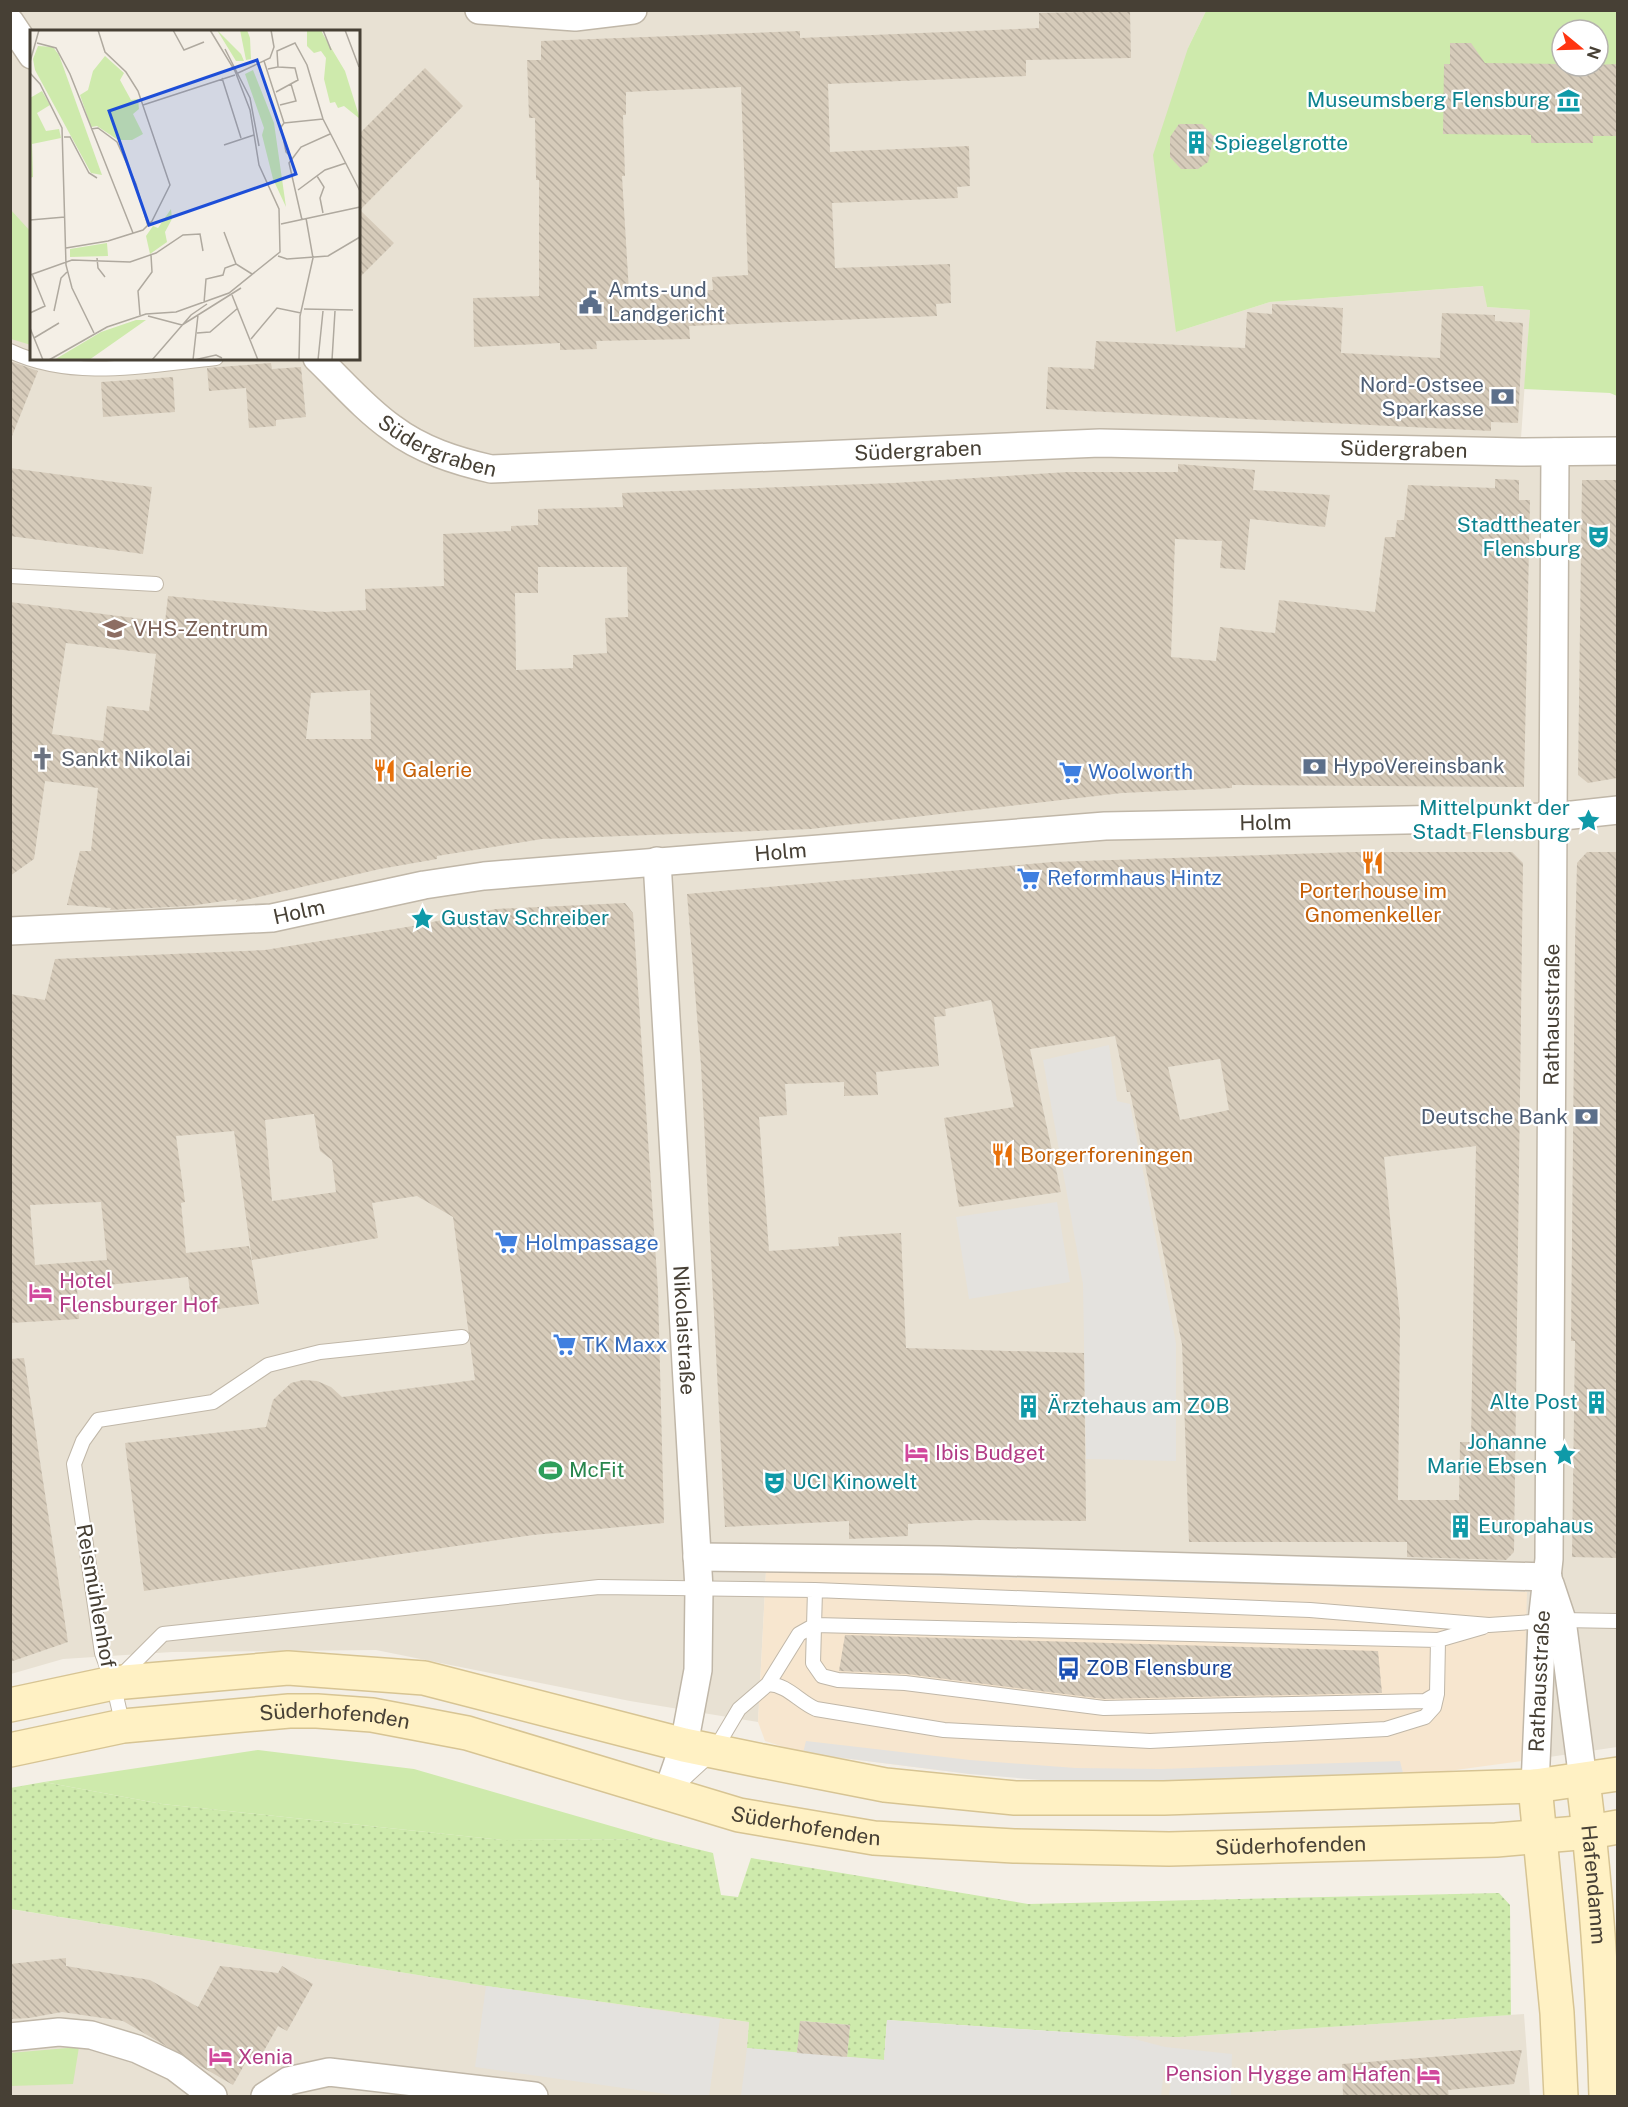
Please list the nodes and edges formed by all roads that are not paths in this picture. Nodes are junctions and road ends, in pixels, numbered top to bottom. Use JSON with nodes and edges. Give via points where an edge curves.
{"nodes":[{"id":1,"x":479,"y":10,"type":"edge"},
{"id":2,"x":633,"y":10,"type":"edge"},
{"id":3,"x":10,"y":22,"type":"edge"},
{"id":4,"x":30,"y":52,"type":"edge"},
{"id":5,"x":10,"y":351,"type":"edge"},
{"id":6,"x":195,"y":360,"type":"edge"},
{"id":7,"x":319,"y":360,"type":"edge"},
{"id":8,"x":1617,"y":451,"type":"edge"},
{"id":9,"x":1555,"y":452,"type":"junction"},
{"id":10,"x":10,"y":576,"type":"edge"},
{"id":11,"x":156,"y":584,"type":"dead end"},
{"id":12,"x":1617,"y":810,"type":"edge"},
{"id":13,"x":1554,"y":818,"type":"junction"},
{"id":14,"x":657,"y":861,"type":"junction"},
{"id":15,"x":10,"y":931,"type":"edge"},
{"id":16,"x":462,"y":1336,"type":"dead end"},
{"id":17,"x":698,"y":1557,"type":"junction"},
{"id":18,"x":1548,"y":1577,"type":"junction"},
{"id":19,"x":699,"y":1590,"type":"junction"},
{"id":20,"x":815,"y":1590,"type":"junction"},
{"id":21,"x":1552,"y":1621,"type":"junction"},
{"id":22,"x":1617,"y":1621,"type":"edge"},
{"id":23,"x":815,"y":1625,"type":"junction"},
{"id":24,"x":1489,"y":1625,"type":"junction"},
{"id":25,"x":1438,"y":1640,"type":"junction"},
{"id":26,"x":113,"y":1683,"type":"junction"},
{"id":27,"x":768,"y":1684,"type":"junction"},
{"id":28,"x":1437,"y":1694,"type":"junction"},
{"id":29,"x":10,"y":1705,"type":"edge"},
{"id":30,"x":123,"y":1726,"type":"junction"},
{"id":31,"x":699,"y":1748,"type":"junction"},
{"id":32,"x":10,"y":1750,"type":"edge"},
{"id":33,"x":1617,"y":1774,"type":"edge"},
{"id":34,"x":1583,"y":1780,"type":"junction"},
{"id":35,"x":1535,"y":1786,"type":"junction"},
{"id":36,"x":667,"y":1794,"type":"junction"},
{"id":37,"x":1604,"y":1830,"type":"edge"},
{"id":38,"x":1540,"y":1837,"type":"junction"},
{"id":39,"x":10,"y":2037,"type":"edge"},
{"id":40,"x":213,"y":2097,"type":"edge"},
{"id":41,"x":265,"y":2097,"type":"edge"},
{"id":42,"x":534,"y":2097,"type":"edge"},
{"id":43,"x":1561,"y":2097,"type":"edge"},
{"id":44,"x":1606,"y":2097,"type":"edge"}],
"edges":[{"from":1,"to":2,"type":"street","via":[[575,17]]},
{"from":3,"to":4,"type":"street"},
{"from":5,"to":6,"type":"lane","via":[[29,360],[92,370]]},
{"from":7,"to":9,"type":"street","name":"Südergraben","via":[[391,427],[415,443],[463,463],[491,469],[1100,443]]},
{"from":8,"to":9,"type":"street","name":"Südergraben"},
{"from":9,"to":13,"type":"street","name":"Rathausstraße"},
{"from":10,"to":11,"type":"lane"},
{"from":12,"to":13,"type":"street","name":"Holm"},
{"from":13,"to":14,"type":"street","name":"Holm","via":[[1105,826]]},
{"from":13,"to":18,"type":"street","name":"Rathausstraße"},
{"from":14,"to":15,"type":"street","name":"Holm","via":[[484,876],[272,918]]},
{"from":14,"to":17,"type":"street","name":"Nikolaistraße"},
{"from":16,"to":26,"type":"lane","name":"Reismühlenhof","via":[[309,1355],[268,1365],[213,1402],[98,1420],[83,1441],[74,1464],[102,1653]]},
{"from":17,"to":18,"type":"street"},
{"from":17,"to":19,"type":"street","name":"Nikolaistraße"},
{"from":18,"to":21,"type":"street","name":"Rathausstraße"},
{"from":19,"to":20,"type":"lane"},
{"from":19,"to":26,"type":"lane","via":[[599,1587],[162,1634]]},
{"from":19,"to":31,"type":"street","name":"Nikolaistraße"},
{"from":20,"to":23,"type":"lane"},
{"from":20,"to":24,"type":"lane","via":[[1355,1612]]},
{"from":21,"to":22,"type":"lane"},
{"from":21,"to":24,"type":"lane"},
{"from":21,"to":34,"type":"street","name":"Rathausstraße"},
{"from":21,"to":35,"type":"street","name":"Rathausstraße"},
{"from":23,"to":25,"type":"lane"},
{"from":23,"to":27,"type":"lane","via":[[799,1634]]},
{"from":23,"to":28,"type":"lane","via":[[813,1664],[822,1676],[838,1680],[905,1683],[1104,1708],[1425,1701]]},
{"from":24,"to":25,"type":"lane"},
{"from":25,"to":28,"type":"lane"},
{"from":26,"to":29,"type":"main road","name":"Süderhofenden"},
{"from":26,"to":30,"type":"lane","name":"Reismühlenhof"},
{"from":26,"to":31,"type":"main road","name":"Süderhofenden","via":[[288,1668],[424,1678]]},
{"from":27,"to":28,"type":"lane","via":[[779,1684],[800,1702],[816,1709],[854,1717],[944,1730],[1150,1741],[1386,1729],[1425,1717],[1434,1707]]},
{"from":27,"to":31,"type":"lane"},
{"from":30,"to":32,"type":"main road","name":"Süderhofenden"},
{"from":30,"to":36,"type":"main road","name":"Süderhofenden","via":[[289,1711],[372,1715],[467,1733]]},
{"from":31,"to":35,"type":"main road","name":"Süderhofenden","via":[[885,1785],[1014,1798],[1164,1798]]},
{"from":31,"to":36,"type":"street","name":"Nikolaistraße"},
{"from":33,"to":34,"type":"main road","name":"Süderhofenden"},
{"from":34,"to":35,"type":"main road","name":"Süderhofenden"},
{"from":34,"to":37,"type":"main road","name":"Hafendamm"},
{"from":35,"to":38,"type":"main road"},
{"from":36,"to":38,"type":"main road","name":"Süderhofenden","via":[[740,1815],[874,1838],[1014,1846],[1169,1849]]},
{"from":37,"to":38,"type":"main road","name":"Süderhofenden"},
{"from":37,"to":44,"type":"main road","name":"Hafendamm"},
{"from":38,"to":43,"type":"main road"},
{"from":39,"to":40,"type":"street","via":[[59,2032],[91,2035],[137,2049],[176,2067]]},
{"from":41,"to":42,"type":"street","via":[[288,2081],[329,2072]]}]}
